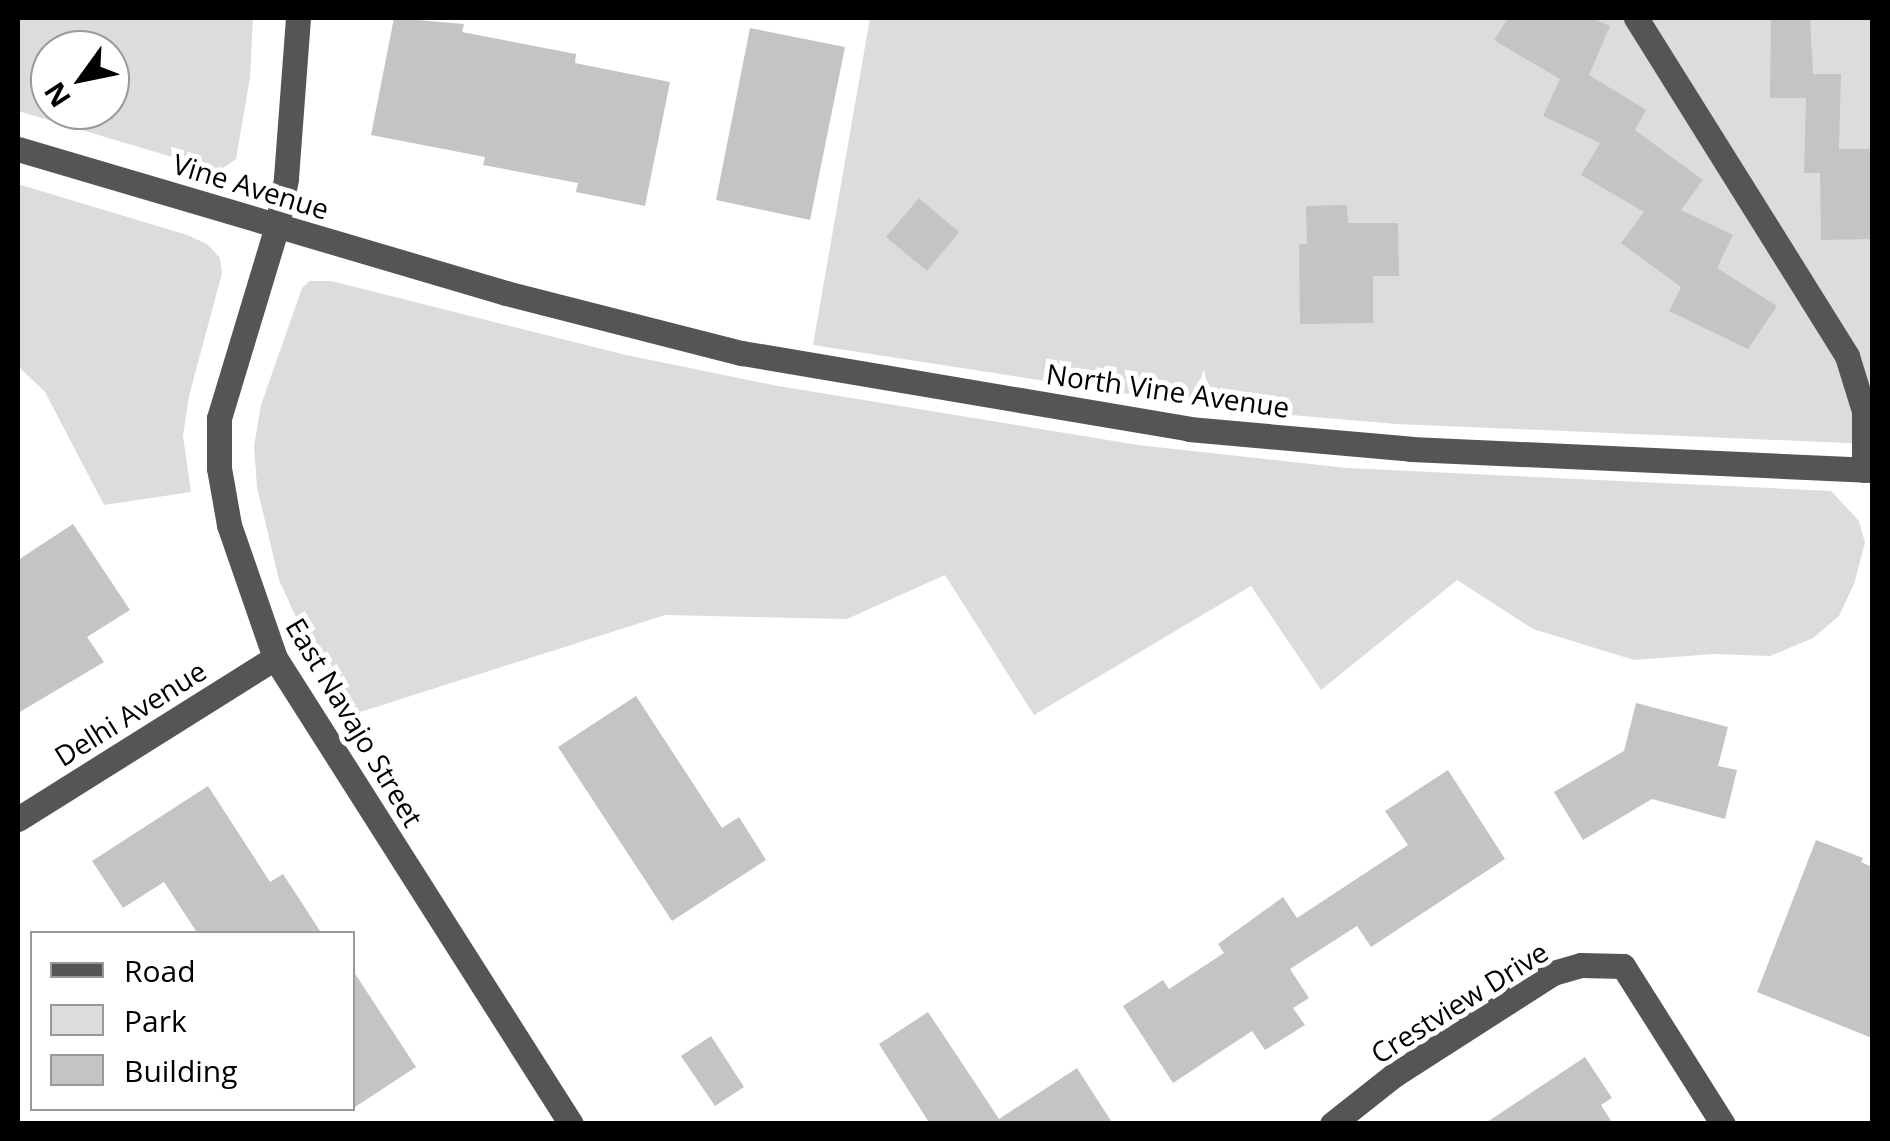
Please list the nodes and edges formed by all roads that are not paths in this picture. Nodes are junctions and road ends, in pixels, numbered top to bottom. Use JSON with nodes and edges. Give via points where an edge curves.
{"nodes":[{"id":1,"x":298,"y":18,"type":"edge"},
{"id":2,"x":1636,"y":18,"type":"edge"},
{"id":3,"x":18,"y":149,"type":"edge"},
{"id":4,"x":276,"y":226,"type":"junction"},
{"id":5,"x":467,"y":282,"type":"joint"},
{"id":6,"x":1868,"y":470,"type":"edge"},
{"id":7,"x":275,"y":658,"type":"junction"},
{"id":8,"x":18,"y":819,"type":"edge"},
{"id":9,"x":571,"y":1124,"type":"edge"},
{"id":10,"x":1332,"y":1124,"type":"edge"},
{"id":11,"x":1723,"y":1124,"type":"edge"}],
"edges":[{"from":1,"to":4,"type":"street","name":"East Navajo Street"},
{"from":2,"to":6,"type":"street","via":[[1847,356],[1864,411]]},
{"from":3,"to":4,"type":"street","name":"Vine Avenue"},
{"from":4,"to":5,"type":"street","name":"Vine Avenue"},
{"from":4,"to":7,"type":"street","name":"East Navajo Street","via":[[219,418],[229,525]]},
{"from":5,"to":6,"type":"street","name":"North Vine Avenue","via":[[742,352],[1189,429],[1411,449]]},
{"from":7,"to":8,"type":"street","name":"Delhi Avenue"},
{"from":7,"to":9,"type":"street","name":"East Navajo Street"},
{"from":10,"to":11,"type":"street","name":"Crestview Drive","via":[[1394,1075],[1554,973],[1626,958]]}]}
